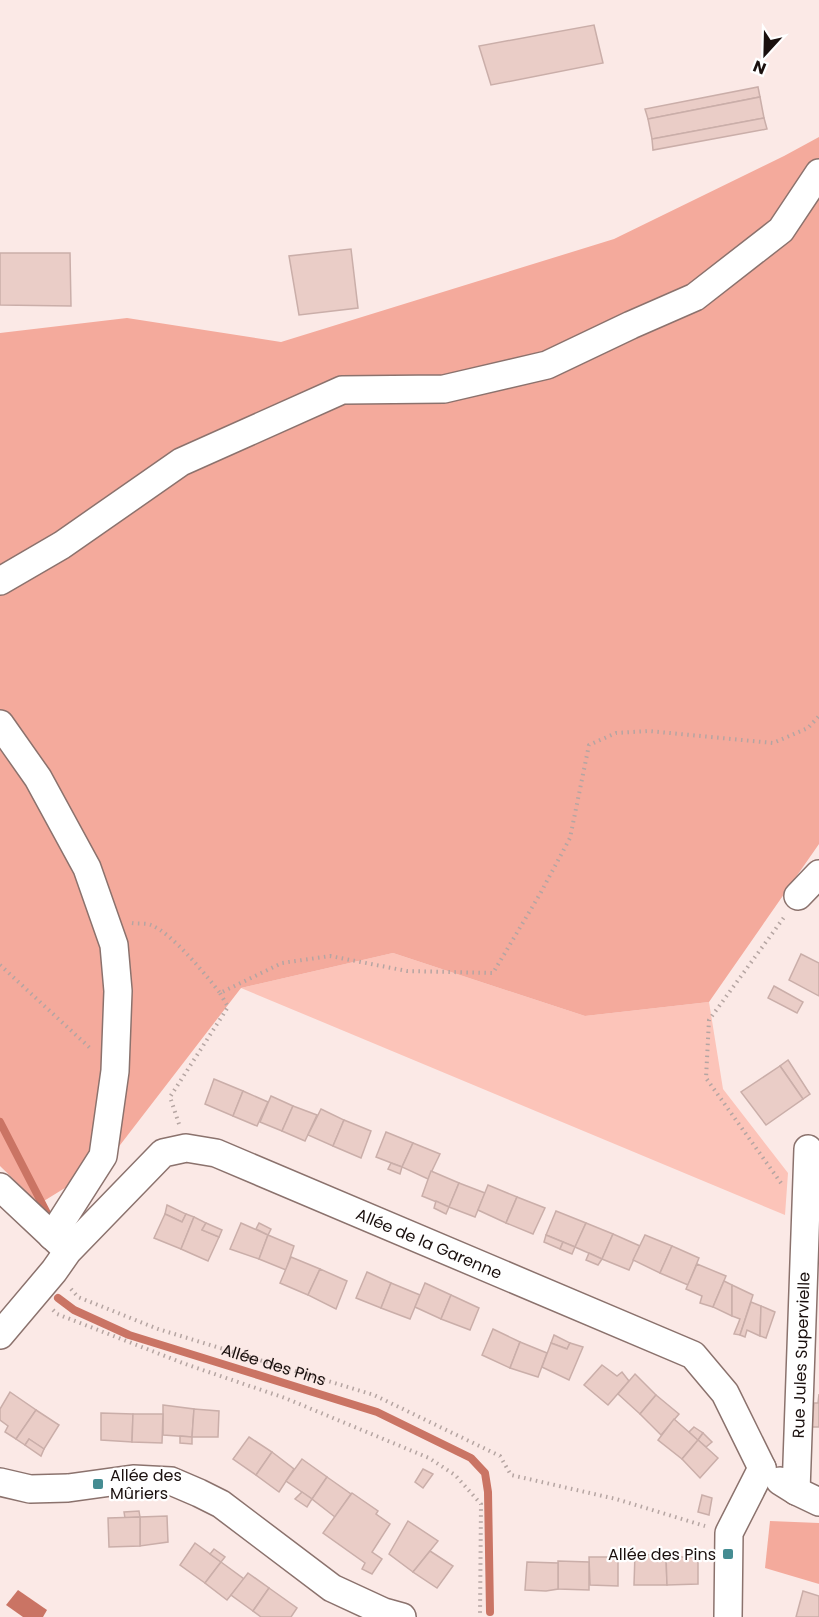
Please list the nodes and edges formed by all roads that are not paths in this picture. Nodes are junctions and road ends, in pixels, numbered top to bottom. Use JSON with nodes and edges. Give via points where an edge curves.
{"nodes":[{"id":1,"x":819,"y":173,"type":"edge"},
{"id":2,"x":0,"y":581,"type":"edge"},
{"id":3,"x":0,"y":724,"type":"edge"},
{"id":4,"x":819,"y":874,"type":"edge"},
{"id":5,"x":798,"y":896,"type":"road end"},
{"id":6,"x":808,"y":1149,"type":"dead end"},
{"id":7,"x":0,"y":1187,"type":"edge"},
{"id":8,"x":58,"y":1252,"type":"junction"},
{"id":9,"x":0,"y":1335,"type":"edge"},
{"id":10,"x":762,"y":1468,"type":"junction"},
{"id":11,"x":0,"y":1482,"type":"edge"},
{"id":12,"x":807,"y":1496,"type":"edge"},
{"id":13,"x":402,"y":1617,"type":"edge"},
{"id":14,"x":728,"y":1617,"type":"edge"}],
"edges":[{"from":1,"to":2,"type":"street","via":[[781,230],[695,297],[547,366],[444,389],[342,390],[181,462],[62,545]]},
{"from":3,"to":8,"type":"street","via":[[38,778],[87,868],[114,945],[118,991],[115,1071],[103,1156]]},
{"from":4,"to":5,"type":"street"},
{"from":6,"to":12,"type":"street","name":"Rue Jules Supervielle"},
{"from":7,"to":8,"type":"street"},
{"from":8,"to":9,"type":"street","via":[[36,1292]]},
{"from":8,"to":10,"type":"street","name":"Allée de la Garenne","via":[[163,1153],[186,1148],[216,1153],[693,1356],[725,1393]]},
{"from":10,"to":12,"type":"street"},
{"from":10,"to":14,"type":"street","via":[[729,1533]]},
{"from":11,"to":13,"type":"street","via":[[30,1489],[133,1479],[171,1481],[221,1504],[332,1588]]}]}
